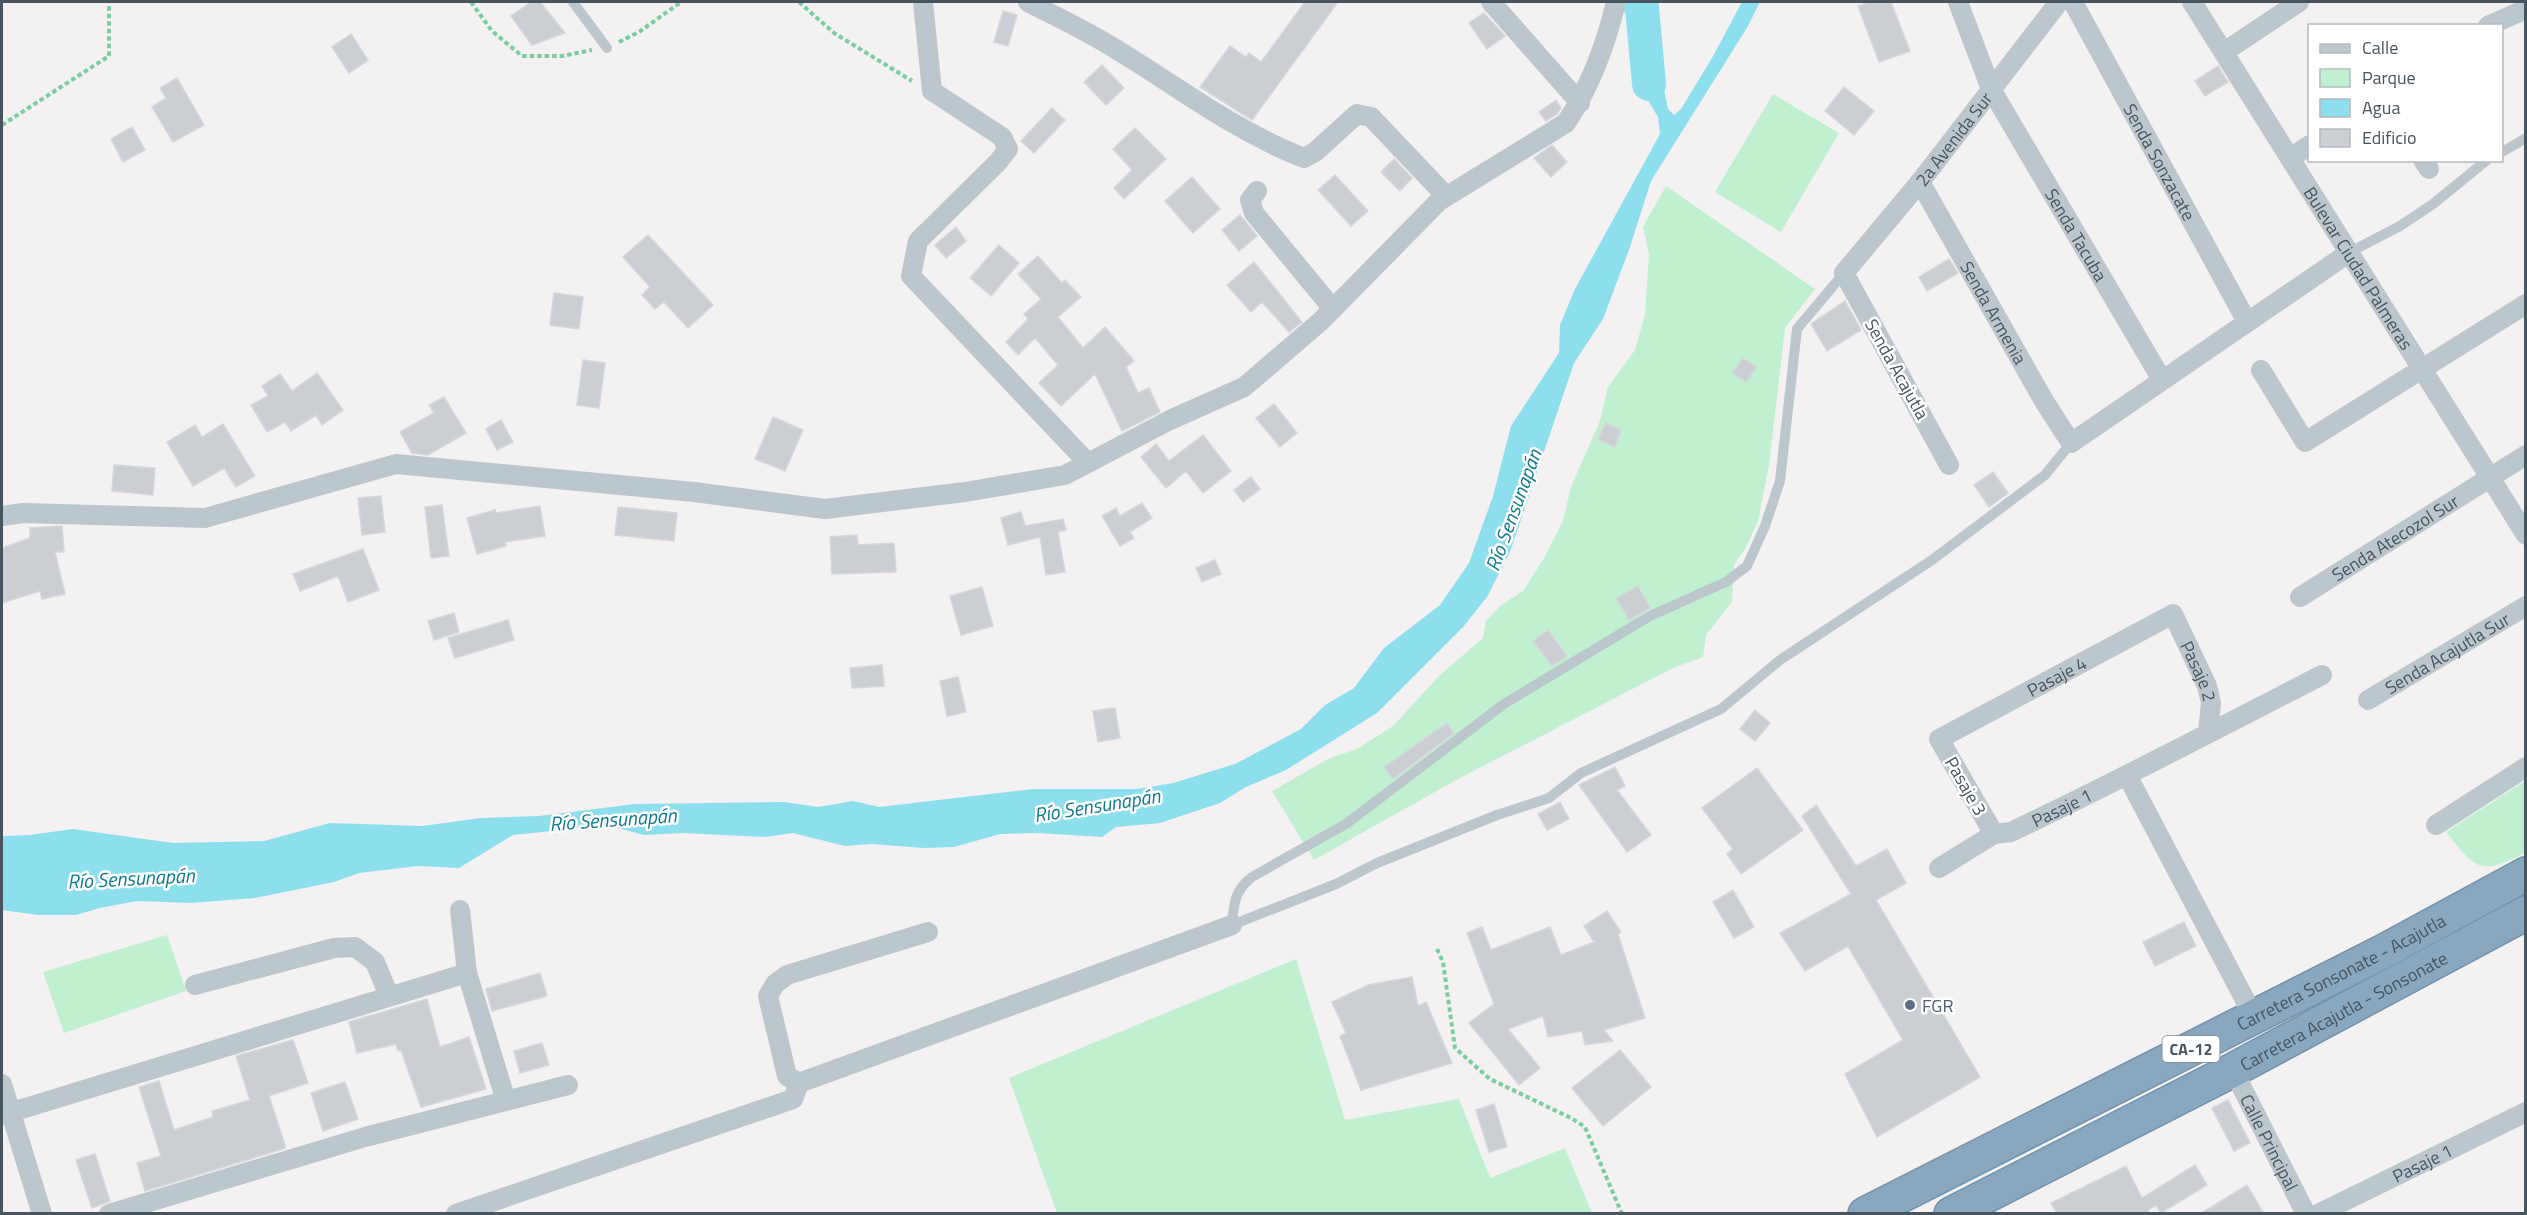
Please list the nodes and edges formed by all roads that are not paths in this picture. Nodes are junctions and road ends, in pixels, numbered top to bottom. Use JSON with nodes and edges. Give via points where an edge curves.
{"nodes":[{"id":1,"x":573,"y":2,"type":"edge"},
{"id":2,"x":923,"y":2,"type":"edge"},
{"id":3,"x":1028,"y":2,"type":"edge"},
{"id":4,"x":1491,"y":2,"type":"edge"},
{"id":5,"x":1616,"y":2,"type":"edge"},
{"id":6,"x":1958,"y":2,"type":"edge"},
{"id":7,"x":2059,"y":2,"type":"edge"},
{"id":8,"x":2073,"y":2,"type":"edge"},
{"id":9,"x":2192,"y":2,"type":"edge"},
{"id":10,"x":2299,"y":2,"type":"edge"},
{"id":11,"x":2526,"y":9,"type":"edge"},
{"id":12,"x":2492,"y":24,"type":"edge"},
{"id":13,"x":607,"y":48,"type":"road end"},
{"id":14,"x":2224,"y":52,"type":"junction"},
{"id":15,"x":1991,"y":89,"type":"junction"},
{"id":16,"x":1580,"y":103,"type":"junction"},
{"id":17,"x":2526,"y":138,"type":"edge"},
{"id":18,"x":2308,"y":146,"type":"edge"},
{"id":19,"x":2503,"y":151,"type":"edge"},
{"id":20,"x":2290,"y":158,"type":"junction"},
{"id":21,"x":2484,"y":162,"type":"edge"},
{"id":22,"x":1920,"y":182,"type":"junction"},
{"id":23,"x":1257,"y":191,"type":"dead end"},
{"id":24,"x":1446,"y":196,"type":"junction"},
{"id":25,"x":2350,"y":252,"type":"junction"},
{"id":26,"x":1844,"y":273,"type":"junction"},
{"id":27,"x":2526,"y":304,"type":"edge"},
{"id":28,"x":1333,"y":309,"type":"junction"},
{"id":29,"x":2247,"y":322,"type":"junction"},
{"id":30,"x":2260,"y":370,"type":"dead end"},
{"id":31,"x":2424,"y":370,"type":"junction"},
{"id":32,"x":2163,"y":380,"type":"junction"},
{"id":33,"x":2071,"y":443,"type":"junction"},
{"id":34,"x":2526,"y":455,"type":"edge"},
{"id":35,"x":1088,"y":463,"type":"junction"},
{"id":36,"x":1949,"y":465,"type":"dead end"},
{"id":37,"x":2490,"y":477,"type":"junction"},
{"id":38,"x":2,"y":516,"type":"edge"},
{"id":39,"x":2526,"y":535,"type":"edge"},
{"id":40,"x":2300,"y":597,"type":"dead end"},
{"id":41,"x":2526,"y":606,"type":"edge"},
{"id":42,"x":2173,"y":614,"type":"joint"},
{"id":43,"x":2322,"y":675,"type":"dead end"},
{"id":44,"x":2368,"y":700,"type":"dead end"},
{"id":45,"x":2208,"y":732,"type":"junction"},
{"id":46,"x":1939,"y":739,"type":"joint"},
{"id":47,"x":2526,"y":767,"type":"edge"},
{"id":48,"x":2128,"y":777,"type":"junction"},
{"id":49,"x":2436,"y":825,"type":"dead end"},
{"id":50,"x":1994,"y":834,"type":"junction"},
{"id":51,"x":1939,"y":868,"type":"dead end"},
{"id":52,"x":2520,"y":877,"type":"edge"},
{"id":53,"x":460,"y":910,"type":"dead end"},
{"id":54,"x":2518,"y":917,"type":"edge"},
{"id":55,"x":1232,"y":925,"type":"junction"},
{"id":56,"x":928,"y":932,"type":"dead end"},
{"id":57,"x":467,"y":973,"type":"junction"},
{"id":58,"x":195,"y":985,"type":"dead end"},
{"id":59,"x":389,"y":996,"type":"junction"},
{"id":60,"x":2254,"y":1017,"type":"junction"},
{"id":61,"x":2233,"y":1070,"type":"junction"},
{"id":62,"x":799,"y":1083,"type":"junction"},
{"id":63,"x":2,"y":1084,"type":"edge"},
{"id":64,"x":568,"y":1085,"type":"dead end"},
{"id":65,"x":506,"y":1101,"type":"junction"},
{"id":66,"x":2526,"y":1112,"type":"edge"},
{"id":67,"x":6,"y":1113,"type":"edge"},
{"id":68,"x":42,"y":1214,"type":"edge"},
{"id":69,"x":109,"y":1214,"type":"edge"},
{"id":70,"x":456,"y":1214,"type":"edge"},
{"id":71,"x":1865,"y":1214,"type":"edge"},
{"id":72,"x":1951,"y":1214,"type":"edge"},
{"id":73,"x":2306,"y":1214,"type":"edge"},
{"id":74,"x":2318,"y":1214,"type":"edge"}],
"edges":[{"from":1,"to":13,"type":"lane"},
{"from":2,"to":35,"type":"street","via":[[932,91],[1002,137],[1008,149],[918,241],[910,276]]},
{"from":3,"to":24,"type":"street","via":[[1109,45],[1281,149],[1304,158],[1357,114],[1371,117]]},
{"from":4,"to":16,"type":"street"},
{"from":5,"to":16,"type":"street","via":[[1609,32]]},
{"from":6,"to":15,"type":"street","name":"Senda Tacuba"},
{"from":7,"to":15,"type":"street","name":"2a Avenida Sur"},
{"from":8,"to":29,"type":"street","name":"Senda Sonzacate"},
{"from":9,"to":14,"type":"street","name":"Bulevar Ciudad Palmeras"},
{"from":10,"to":14,"type":"street"},
{"from":11,"to":12,"type":"street"},
{"from":14,"to":20,"type":"street","name":"Bulevar Ciudad Palmeras"},
{"from":15,"to":22,"type":"street","name":"2a Avenida Sur"},
{"from":15,"to":32,"type":"street","name":"Senda Tacuba"},
{"from":16,"to":24,"type":"street","via":[[1566,123]]},
{"from":17,"to":19,"type":"lane"},
{"from":18,"to":20,"type":"street"},
{"from":20,"to":25,"type":"street","name":"Bulevar Ciudad Palmeras"},
{"from":21,"to":25,"type":"lane","via":[[2409,220]]},
{"from":22,"to":26,"type":"street","name":"2a Avenida Sur"},
{"from":22,"to":33,"type":"street","name":"Senda Armenia"},
{"from":23,"to":28,"type":"street","via":[[1250,200],[1254,213]]},
{"from":24,"to":28,"type":"street"},
{"from":25,"to":29,"type":"street"},
{"from":25,"to":31,"type":"street","name":"Bulevar Ciudad Palmeras"},
{"from":26,"to":36,"type":"street","name":"Senda Acajutla"},
{"from":26,"to":55,"type":"lane","via":[[1797,329],[1780,481],[1748,566],[1726,582],[1669,605],[1504,704],[1346,824],[1252,877],[1240,886]]},
{"from":27,"to":31,"type":"street"},
{"from":28,"to":35,"type":"street","via":[[1244,387]]},
{"from":29,"to":32,"type":"street"},
{"from":30,"to":31,"type":"street","via":[[2305,442]]},
{"from":31,"to":37,"type":"street","name":"Bulevar Ciudad Palmeras"},
{"from":32,"to":33,"type":"street"},
{"from":33,"to":55,"type":"lane","via":[[2045,475],[1932,560],[1780,660],[1720,709],[1581,773],[1549,798],[1377,863],[1336,884]]},
{"from":34,"to":37,"type":"street","name":"Senda Atecozol Sur"},
{"from":35,"to":38,"type":"street","via":[[1065,475],[825,509],[694,492],[396,464],[205,518],[23,513]]},
{"from":37,"to":39,"type":"street","name":"Bulevar Ciudad Palmeras"},
{"from":37,"to":40,"type":"street","name":"Senda Atecozol Sur"},
{"from":41,"to":44,"type":"street","name":"Senda Acajutla Sur"},
{"from":42,"to":45,"type":"street","name":"Pasaje 2","via":[[2207,686],[2211,703]]},
{"from":42,"to":46,"type":"street","name":"Pasaje 4"},
{"from":43,"to":45,"type":"street","name":"Pasaje 1"},
{"from":45,"to":48,"type":"street","name":"Pasaje 1"},
{"from":46,"to":50,"type":"street","name":"Pasaje 3"},
{"from":47,"to":49,"type":"street"},
{"from":48,"to":50,"type":"street","name":"Pasaje 1","via":[[2011,832]]},
{"from":48,"to":60,"type":"street"},
{"from":50,"to":51,"type":"street","name":"Pasaje 1"},
{"from":52,"to":60,"type":"highway","name":"Carretera Sonsonate - Acajutla","number":"CA-12"},
{"from":53,"to":57,"type":"street"},
{"from":54,"to":61,"type":"highway","name":"Carretera Acajutla - Sonsonate","number":"CA-12"},
{"from":55,"to":62,"type":"street"},
{"from":56,"to":62,"type":"street","via":[[787,975],[775,984],[768,996],[787,1076]]},
{"from":57,"to":59,"type":"street"},
{"from":57,"to":65,"type":"street"},
{"from":58,"to":59,"type":"street","via":[[334,948],[355,947],[375,962]]},
{"from":59,"to":67,"type":"street"},
{"from":60,"to":71,"type":"highway","name":"Carretera Sonsonate - Acajutla","number":"CA-12"},
{"from":61,"to":72,"type":"highway","name":"Carretera Acajutla - Sonsonate","number":"CA-12"},
{"from":61,"to":73,"type":"street","name":"Calle Principal"},
{"from":62,"to":70,"type":"street","via":[[793,1099]]},
{"from":63,"to":67,"type":"street"},
{"from":64,"to":65,"type":"street"},
{"from":65,"to":69,"type":"street","via":[[365,1137]]},
{"from":66,"to":74,"type":"street","name":"Pasaje 1"},
{"from":67,"to":68,"type":"street"}]}
